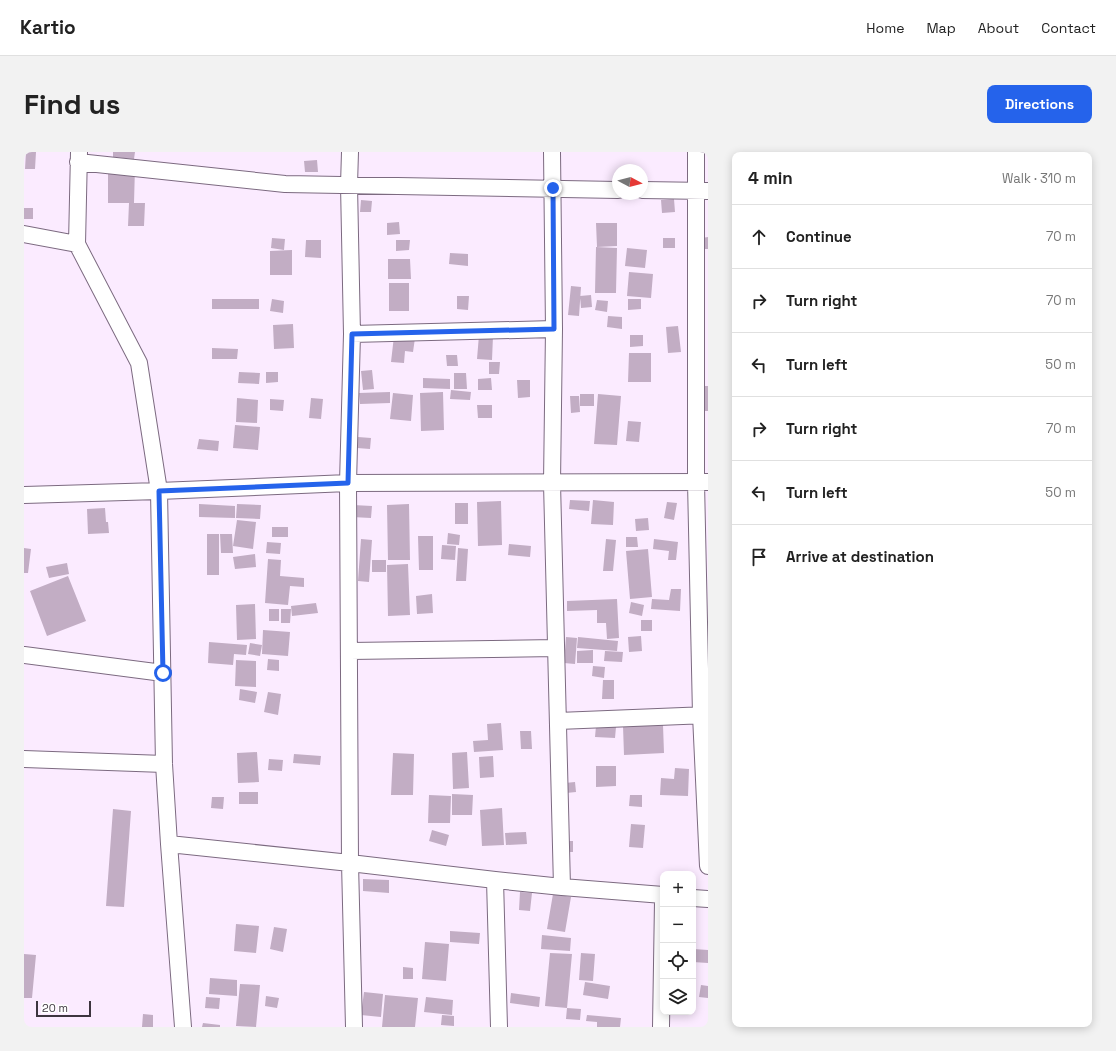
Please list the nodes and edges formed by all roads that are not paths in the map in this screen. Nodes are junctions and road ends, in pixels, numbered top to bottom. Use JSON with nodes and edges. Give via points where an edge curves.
{"nodes":[{"id":1,"x":350,"y":152,"type":"edge"},
{"id":2,"x":552,"y":152,"type":"edge"},
{"id":3,"x":696,"y":152,"type":"edge"},
{"id":4,"x":79,"y":157,"type":"edge"},
{"id":5,"x":349,"y":185,"type":"junction"},
{"id":6,"x":553,"y":188,"type":"junction"},
{"id":7,"x":612,"y":190,"type":"edge"},
{"id":8,"x":648,"y":190,"type":"edge"},
{"id":9,"x":702,"y":191,"type":"edge"},
{"id":10,"x":24,"y":234,"type":"edge"},
{"id":11,"x":76,"y":244,"type":"junction"},
{"id":12,"x":554,"y":329,"type":"junction"},
{"id":13,"x":352,"y":334,"type":"junction"},
{"id":14,"x":702,"y":482,"type":"edge"},
{"id":15,"x":348,"y":483,"type":"junction"},
{"id":16,"x":552,"y":483,"type":"junction"},
{"id":17,"x":159,"y":491,"type":"junction"},
{"id":18,"x":24,"y":495,"type":"edge"},
{"id":19,"x":556,"y":648,"type":"junction"},
{"id":20,"x":350,"y":651,"type":"junction"},
{"id":21,"x":24,"y":655,"type":"edge"},
{"id":22,"x":163,"y":673,"type":"junction"},
{"id":23,"x":705,"y":715,"type":"edge"},
{"id":24,"x":558,"y":721,"type":"junction"},
{"id":25,"x":24,"y":759,"type":"edge"},
{"id":26,"x":164,"y":764,"type":"junction"},
{"id":27,"x":169,"y":844,"type":"junction"},
{"id":28,"x":350,"y":863,"type":"junction"},
{"id":29,"x":708,"y":866,"type":"edge"},
{"id":30,"x":494,"y":880,"type":"junction"},
{"id":31,"x":562,"y":888,"type":"junction"},
{"id":32,"x":660,"y":895,"type":"edge"},
{"id":33,"x":696,"y":898,"type":"edge"},
{"id":34,"x":708,"y":899,"type":"edge"},
{"id":35,"x":663,"y":907,"type":"edge"},
{"id":36,"x":182,"y":1027,"type":"edge"},
{"id":37,"x":354,"y":1027,"type":"edge"},
{"id":38,"x":499,"y":1027,"type":"edge"},
{"id":39,"x":661,"y":1027,"type":"edge"}],
"edges":[{"from":1,"to":5,"type":"street"},
{"from":2,"to":6,"type":"street"},
{"from":3,"to":9,"type":"street"},
{"from":4,"to":5,"type":"street","via":[[285,184]]},
{"from":4,"to":11,"type":"street"},
{"from":5,"to":6,"type":"street"},
{"from":5,"to":13,"type":"street"},
{"from":6,"to":7,"type":"street"},
{"from":6,"to":12,"type":"street"},
{"from":8,"to":9,"type":"street"},
{"from":9,"to":14,"type":"street"},
{"from":10,"to":11,"type":"street"},
{"from":11,"to":17,"type":"street","via":[[139,363]]},
{"from":12,"to":13,"type":"street"},
{"from":12,"to":16,"type":"street"},
{"from":13,"to":15,"type":"street"},
{"from":14,"to":16,"type":"street"},
{"from":14,"to":23,"type":"street"},
{"from":15,"to":16,"type":"street"},
{"from":15,"to":17,"type":"street"},
{"from":15,"to":20,"type":"street"},
{"from":16,"to":19,"type":"street"},
{"from":17,"to":18,"type":"street"},
{"from":17,"to":22,"type":"street"},
{"from":19,"to":20,"type":"street"},
{"from":19,"to":24,"type":"street"},
{"from":20,"to":28,"type":"street"},
{"from":21,"to":22,"type":"street"},
{"from":22,"to":26,"type":"street"},
{"from":23,"to":24,"type":"street"},
{"from":23,"to":29,"type":"street"},
{"from":24,"to":31,"type":"street"},
{"from":25,"to":26,"type":"street"},
{"from":26,"to":27,"type":"street"},
{"from":27,"to":28,"type":"street"},
{"from":27,"to":36,"type":"street"},
{"from":28,"to":30,"type":"street"},
{"from":28,"to":37,"type":"street"},
{"from":30,"to":31,"type":"street"},
{"from":30,"to":38,"type":"street"},
{"from":31,"to":32,"type":"street"},
{"from":33,"to":34,"type":"street"},
{"from":35,"to":39,"type":"street"}]}
